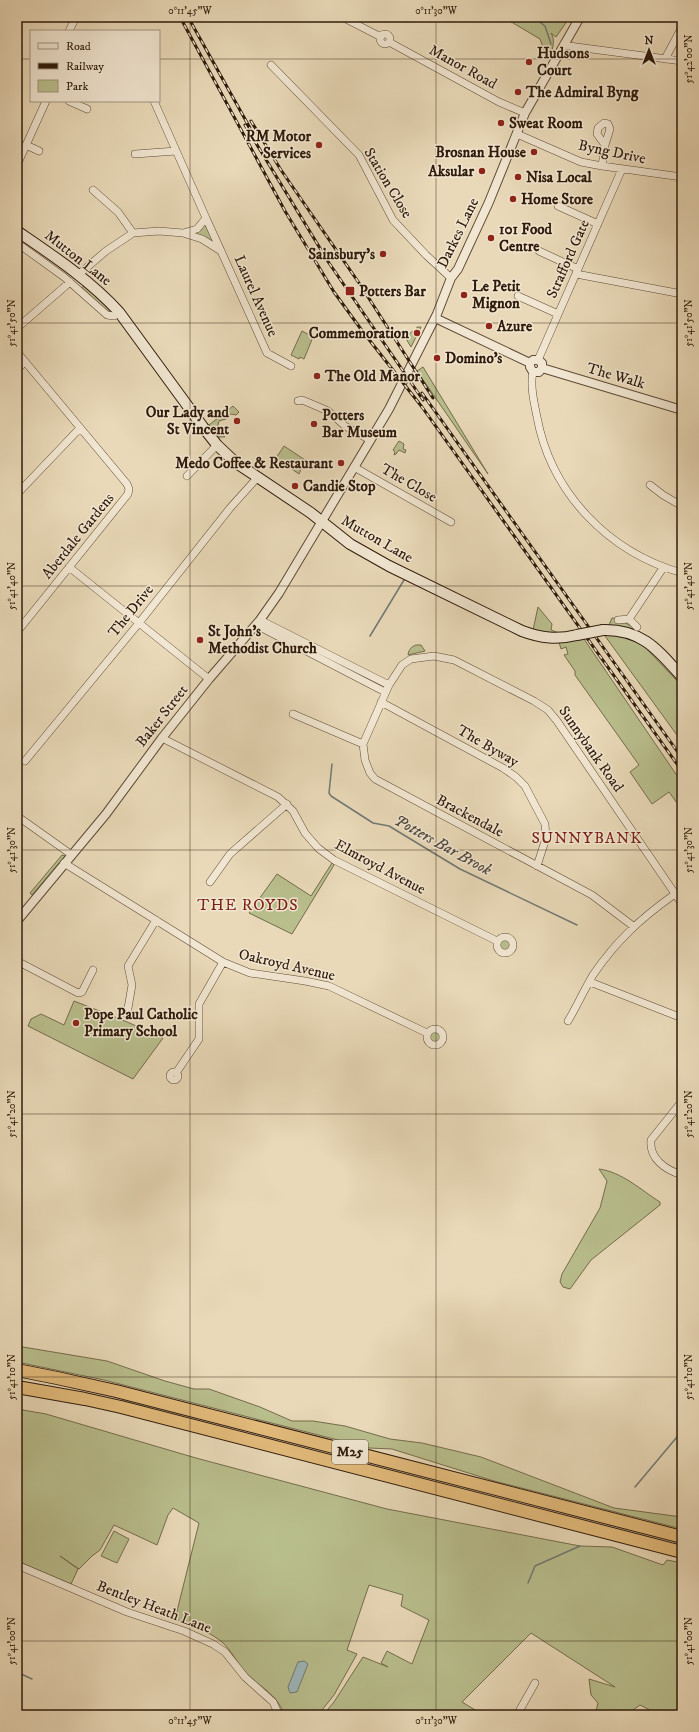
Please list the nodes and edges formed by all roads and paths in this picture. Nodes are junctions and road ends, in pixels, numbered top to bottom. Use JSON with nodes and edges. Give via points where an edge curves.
{"nodes":[{"id":1,"x":76,"y":17,"type":"edge"},
{"id":2,"x":342,"y":17,"type":"edge"},
{"id":3,"x":580,"y":17,"type":"edge"},
{"id":4,"x":682,"y":27,"type":"edge"},
{"id":5,"x":70,"y":30,"type":"edge"},
{"id":6,"x":564,"y":44,"type":"junction"},
{"id":7,"x":665,"y":59,"type":"junction"},
{"id":8,"x":682,"y":61,"type":"edge"},
{"id":9,"x":270,"y":65,"type":"dead end"},
{"id":10,"x":46,"y":102,"type":"edge"},
{"id":11,"x":71,"y":102,"type":"edge"},
{"id":12,"x":154,"y":102,"type":"edge"},
{"id":13,"x":87,"y":109,"type":"dead end"},
{"id":14,"x":525,"y":113,"type":"junction"},
{"id":15,"x":517,"y":134,"type":"junction"},
{"id":16,"x":26,"y":145,"type":"junction"},
{"id":17,"x":605,"y":146,"type":"dead end"},
{"id":18,"x":39,"y":151,"type":"dead end"},
{"id":19,"x":176,"y":151,"type":"junction"},
{"id":20,"x":135,"y":154,"type":"dead end"},
{"id":21,"x":17,"y":165,"type":"edge"},
{"id":22,"x":602,"y":166,"type":"junction"},
{"id":23,"x":622,"y":169,"type":"junction"},
{"id":24,"x":682,"y":177,"type":"edge"},
{"id":25,"x":93,"y":190,"type":"dead end"},
{"id":26,"x":558,"y":206,"type":"dead end"},
{"id":27,"x":206,"y":218,"type":"junction"},
{"id":28,"x":598,"y":224,"type":"junction"},
{"id":29,"x":17,"y":231,"type":"edge"},
{"id":30,"x":133,"y":233,"type":"junction"},
{"id":31,"x":183,"y":233,"type":"junction"},
{"id":32,"x":17,"y":243,"type":"edge"},
{"id":33,"x":221,"y":251,"type":"junction"},
{"id":34,"x":539,"y":252,"type":"dead end"},
{"id":35,"x":577,"y":272,"type":"junction"},
{"id":36,"x":78,"y":275,"type":"junction"},
{"id":37,"x":451,"y":278,"type":"junction"},
{"id":38,"x":70,"y":282,"type":"junction"},
{"id":39,"x":682,"y":294,"type":"edge"},
{"id":40,"x":518,"y":296,"type":"dead end"},
{"id":41,"x":119,"y":312,"type":"junction"},
{"id":42,"x":558,"y":314,"type":"junction"},
{"id":43,"x":435,"y":318,"type":"junction"},
{"id":44,"x":17,"y":328,"type":"edge"},
{"id":45,"x":17,"y":352,"type":"edge"},
{"id":46,"x":538,"y":360,"type":"junction"},
{"id":47,"x":25,"y":362,"type":"junction"},
{"id":48,"x":530,"y":363,"type":"junction"},
{"id":49,"x":291,"y":366,"type":"dead end"},
{"id":50,"x":542,"y":368,"type":"junction"},
{"id":51,"x":17,"y":369,"type":"edge"},
{"id":52,"x":533,"y":372,"type":"junction"},
{"id":53,"x":298,"y":401,"type":"dead end"},
{"id":54,"x":682,"y":410,"type":"edge"},
{"id":55,"x":80,"y":428,"type":"junction"},
{"id":56,"x":370,"y":440,"type":"junction"},
{"id":57,"x":217,"y":445,"type":"junction"},
{"id":58,"x":354,"y":467,"type":"junction"},
{"id":59,"x":187,"y":476,"type":"dead end"},
{"id":60,"x":257,"y":478,"type":"junction"},
{"id":61,"x":650,"y":486,"type":"dead end"},
{"id":62,"x":17,"y":494,"type":"edge"},
{"id":63,"x":682,"y":506,"type":"edge"},
{"id":64,"x":451,"y":522,"type":"dead end"},
{"id":65,"x":322,"y":523,"type":"junction"},
{"id":66,"x":69,"y":567,"type":"junction"},
{"id":67,"x":663,"y":568,"type":"junction"},
{"id":68,"x":682,"y":573,"type":"edge"},
{"id":69,"x":629,"y":619,"type":"junction"},
{"id":70,"x":618,"y":620,"type":"dead end"},
{"id":71,"x":258,"y":622,"type":"junction"},
{"id":72,"x":139,"y":623,"type":"junction"},
{"id":73,"x":637,"y":627,"type":"dead end"},
{"id":74,"x":17,"y":632,"type":"edge"},
{"id":75,"x":682,"y":676,"type":"edge"},
{"id":76,"x":209,"y":679,"type":"junction"},
{"id":77,"x":389,"y":685,"type":"junction"},
{"id":78,"x":385,"y":692,"type":"junction"},
{"id":79,"x":381,"y":702,"type":"junction"},
{"id":80,"x":293,"y":714,"type":"dead end"},
{"id":81,"x":162,"y":738,"type":"junction"},
{"id":82,"x":364,"y":744,"type":"junction"},
{"id":83,"x":25,"y":761,"type":"dead end"},
{"id":84,"x":287,"y":804,"type":"junction"},
{"id":85,"x":17,"y":816,"type":"edge"},
{"id":86,"x":72,"y":855,"type":"junction"},
{"id":87,"x":64,"y":863,"type":"junction"},
{"id":88,"x":537,"y":866,"type":"junction"},
{"id":89,"x":210,"y":882,"type":"dead end"},
{"id":90,"x":675,"y":894,"type":"junction"},
{"id":91,"x":682,"y":904,"type":"edge"},
{"id":92,"x":18,"y":916,"type":"edge"},
{"id":93,"x":156,"y":920,"type":"junction"},
{"id":94,"x":633,"y":926,"type":"junction"},
{"id":95,"x":497,"y":941,"type":"dead end"},
{"id":96,"x":17,"y":961,"type":"edge"},
{"id":97,"x":223,"y":962,"type":"junction"},
{"id":98,"x":93,"y":970,"type":"dead end"},
{"id":99,"x":590,"y":982,"type":"junction"},
{"id":100,"x":127,"y":1014,"type":"dead end"},
{"id":101,"x":682,"y":1018,"type":"edge"},
{"id":102,"x":568,"y":1021,"type":"dead end"},
{"id":103,"x":427,"y":1033,"type":"dead end"},
{"id":104,"x":176,"y":1073,"type":"dead end"},
{"id":105,"x":682,"y":1104,"type":"edge"},
{"id":106,"x":682,"y":1175,"type":"edge"},
{"id":107,"x":17,"y":1370,"type":"edge"},
{"id":108,"x":17,"y":1387,"type":"edge"},
{"id":109,"x":682,"y":1537,"type":"edge"},
{"id":110,"x":682,"y":1552,"type":"edge"},
{"id":111,"x":17,"y":1565,"type":"edge"},
{"id":112,"x":535,"y":1682,"type":"dead end"},
{"id":113,"x":279,"y":1715,"type":"edge"},
{"id":114,"x":517,"y":1715,"type":"edge"}],
"edges":[{"from":1,"to":5,"type":"street"},
{"from":2,"to":14,"type":"street","name":"Manor Road","via":[[381,37],[388,35],[390,42]]},
{"from":3,"to":6,"type":"street","name":"Darkes Lane"},
{"from":4,"to":7,"type":"street"},
{"from":6,"to":7,"type":"street"},
{"from":6,"to":14,"type":"street","name":"Darkes Lane"},
{"from":7,"to":8,"type":"street"},
{"from":9,"to":37,"type":"street","name":"Station Close","via":[[359,155],[393,220]]},
{"from":10,"to":16,"type":"street"},
{"from":11,"to":13,"type":"street"},
{"from":12,"to":19,"type":"street"},
{"from":14,"to":15,"type":"street","name":"Darkes Lane"},
{"from":15,"to":22,"type":"street","name":"Byng Drive","via":[[581,162]]},
{"from":15,"to":37,"type":"street","name":"Darkes Lane","via":[[489,202],[458,269]]},
{"from":16,"to":18,"type":"street"},
{"from":16,"to":21,"type":"street"},
{"from":17,"to":22,"type":"street"},
{"from":19,"to":20,"type":"street"},
{"from":19,"to":27,"type":"street"},
{"from":22,"to":23,"type":"street","name":"Byng Drive"},
{"from":23,"to":24,"type":"street","name":"Byng Drive"},
{"from":23,"to":28,"type":"street","name":"Strafford Gate"},
{"from":25,"to":30,"type":"street","via":[[118,212]]},
{"from":26,"to":28,"type":"street"},
{"from":27,"to":31,"type":"street","name":"Laurel Avenue","via":[[197,229]]},
{"from":27,"to":33,"type":"street","name":"Laurel Avenue"},
{"from":28,"to":35,"type":"street","name":"Strafford Gate"},
{"from":29,"to":36,"type":"main road","name":"Mutton Lane"},
{"from":30,"to":31,"type":"street","name":"Laurel Avenue"},
{"from":30,"to":36,"type":"street","name":"Laurel Avenue","via":[[106,251]]},
{"from":31,"to":33,"type":"street","name":"Laurel Avenue","via":[[202,239]]},
{"from":32,"to":38,"type":"street","name":"Mutton Lane"},
{"from":33,"to":49,"type":"street","name":"Laurel Avenue","via":[[267,353]]},
{"from":34,"to":35,"type":"street"},
{"from":35,"to":39,"type":"street"},
{"from":35,"to":42,"type":"street","name":"Strafford Gate"},
{"from":36,"to":41,"type":"main road","name":"Mutton Lane"},
{"from":37,"to":43,"type":"street","name":"Darkes Lane"},
{"from":38,"to":41,"type":"street","name":"Mutton Lane","via":[[107,315],[114,316]]},
{"from":38,"to":44,"type":"street"},
{"from":40,"to":42,"type":"street"},
{"from":41,"to":57,"type":"main road","name":"Mutton Lane"},
{"from":42,"to":46,"type":"street","name":"Strafford Gate"},
{"from":43,"to":48,"type":"street"},
{"from":43,"to":56,"type":"street","name":"Darkes Lane"},
{"from":45,"to":47,"type":"street","name":"Aberdale Gardens"},
{"from":46,"to":48,"type":"street"},
{"from":46,"to":50,"type":"street","via":[[542,363]]},
{"from":47,"to":51,"type":"street"},
{"from":47,"to":55,"type":"street","name":"Aberdale Gardens"},
{"from":48,"to":52,"type":"street"},
{"from":50,"to":52,"type":"street","via":[[539,372]]},
{"from":50,"to":54,"type":"street","name":"The Walk"},
{"from":52,"to":67,"type":"street","via":[[532,386],[540,431],[552,464],[569,493],[606,534]]},
{"from":53,"to":56,"type":"street","via":[[302,400],[328,411],[345,426]]},
{"from":55,"to":62,"type":"street"},
{"from":55,"to":66,"type":"street","name":"Aberdale Gardens","via":[[127,484],[129,490]]},
{"from":56,"to":58,"type":"street","name":"Darkes Lane"},
{"from":57,"to":59,"type":"street"},
{"from":57,"to":60,"type":"main road","name":"Mutton Lane"},
{"from":58,"to":64,"type":"street","name":"The Close"},
{"from":58,"to":65,"type":"street","name":"Darkes Lane"},
{"from":60,"to":65,"type":"main road","name":"Mutton Lane"},
{"from":60,"to":72,"type":"street","name":"The Drive","via":[[230,508]]},
{"from":61,"to":63,"type":"street"},
{"from":65,"to":71,"type":"street","name":"Baker Street","via":[[280,594]]},
{"from":65,"to":75,"type":"main road","name":"Mutton Lane","bridge":true,"via":[[350,544],[390,566],[522,631],[551,638],[603,630],[621,630],[648,641]]},
{"from":66,"to":72,"type":"street"},
{"from":66,"to":74,"type":"street","name":"Aberdale Gardens"},
{"from":67,"to":68,"type":"street"},
{"from":67,"to":69,"type":"street"},
{"from":69,"to":70,"type":"street"},
{"from":69,"to":73,"type":"street"},
{"from":71,"to":76,"type":"street","name":"Baker Street"},
{"from":71,"to":77,"type":"street"},
{"from":71,"to":78,"type":"street"},
{"from":72,"to":76,"type":"street"},
{"from":72,"to":83,"type":"street","name":"The Drive"},
{"from":76,"to":81,"type":"street","name":"Baker Street"},
{"from":77,"to":78,"type":"street","name":"Sunnybank Road"},
{"from":77,"to":90,"type":"street","name":"Sunnybank Road","via":[[408,660],[436,656],[458,662],[542,706],[557,721]]},
{"from":78,"to":79,"type":"street","name":"Brackendale"},
{"from":79,"to":82,"type":"street","name":"Brackendale"},
{"from":79,"to":88,"type":"street","name":"The Byway","via":[[503,768],[521,782],[545,824],[546,838]]},
{"from":80,"to":82,"type":"street"},
{"from":81,"to":84,"type":"street","name":"Elmroyd Avenue"},
{"from":81,"to":86,"type":"street","name":"Baker Street"},
{"from":82,"to":88,"type":"street","name":"Brackendale","via":[[363,754],[367,766],[378,781]]},
{"from":84,"to":89,"type":"street","via":[[230,854]]},
{"from":84,"to":95,"type":"street","name":"Elmroyd Avenue","via":[[305,834],[334,860]]},
{"from":85,"to":86,"type":"street"},
{"from":86,"to":87,"type":"street","name":"Baker Street"},
{"from":87,"to":92,"type":"street","name":"Baker Street"},
{"from":87,"to":93,"type":"street","name":"Oakroyd Avenue"},
{"from":88,"to":94,"type":"street","name":"Brackendale","via":[[592,895]]},
{"from":90,"to":91,"type":"street","name":"Sunnybank Road"},
{"from":90,"to":94,"type":"street"},
{"from":93,"to":97,"type":"street","name":"Oakroyd Avenue"},
{"from":93,"to":100,"type":"street","via":[[128,966],[132,985]]},
{"from":94,"to":99,"type":"street","via":[[605,957]]},
{"from":96,"to":98,"type":"street","via":[[78,994]]},
{"from":97,"to":103,"type":"street","name":"Oakroyd Avenue","via":[[250,973],[329,986]]},
{"from":97,"to":104,"type":"street","via":[[199,1004],[199,1039]]},
{"from":99,"to":101,"type":"street"},
{"from":99,"to":102,"type":"street"},
{"from":105,"to":106,"type":"street","via":[[651,1140],[651,1151],[664,1167]]},
{"from":107,"to":109,"type":"highway","number":"M25","via":[[123,1393]]},
{"from":108,"to":110,"type":"highway","number":"M25","via":[[121,1407]]},
{"from":111,"to":113,"type":"street","name":"Bentley Heath Lane","via":[[127,1612],[184,1631],[213,1644],[225,1652],[245,1677],[274,1702]]},
{"from":112,"to":114,"type":"street"}]}
